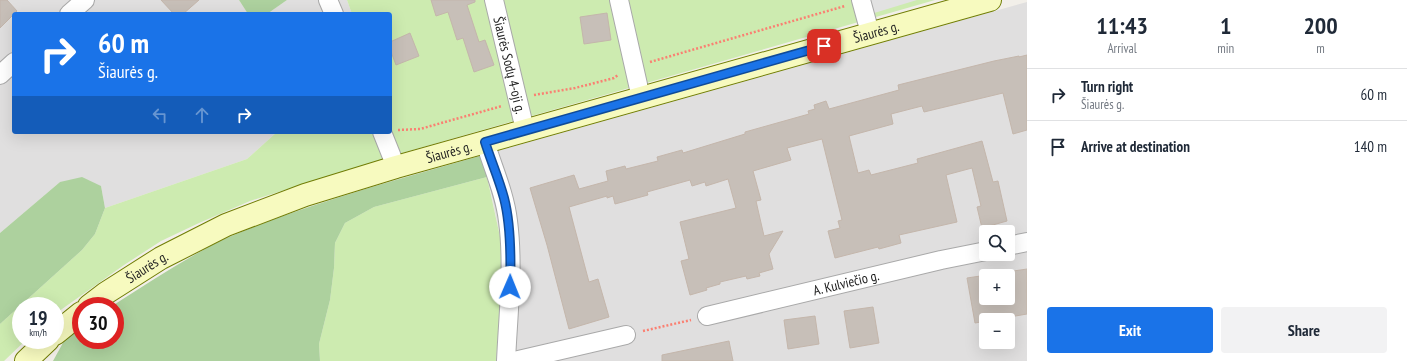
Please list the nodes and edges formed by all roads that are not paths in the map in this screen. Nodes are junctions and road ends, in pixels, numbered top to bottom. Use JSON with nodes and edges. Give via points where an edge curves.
{"nodes":[{"id":1,"x":85,"y":0,"type":"edge"},
{"id":2,"x":328,"y":0,"type":"edge"},
{"id":3,"x":494,"y":0,"type":"edge"},
{"id":4,"x":619,"y":0,"type":"edge"},
{"id":5,"x":861,"y":0,"type":"edge"},
{"id":6,"x":990,"y":0,"type":"edge"},
{"id":7,"x":71,"y":12,"type":"edge"},
{"id":8,"x":333,"y":12,"type":"edge"},
{"id":9,"x":870,"y":33,"type":"junction"},
{"id":10,"x":12,"y":64,"type":"edge"},
{"id":11,"x":0,"y":75,"type":"edge"},
{"id":12,"x":641,"y":98,"type":"junction"},
{"id":13,"x":525,"y":130,"type":"junction"},
{"id":14,"x":383,"y":134,"type":"edge"},
{"id":15,"x":485,"y":142,"type":"junction"},
{"id":16,"x":396,"y":167,"type":"junction"},
{"id":17,"x":1027,"y":242,"type":"edge"},
{"id":18,"x":1015,"y":245,"type":"edge"},
{"id":19,"x":979,"y":252,"type":"edge"},
{"id":20,"x":101,"y":297,"type":"edge"},
{"id":21,"x":707,"y":316,"type":"road end"},
{"id":22,"x":72,"y":320,"type":"edge"},
{"id":23,"x":64,"y":327,"type":"edge"},
{"id":24,"x":626,"y":335,"type":"road end"},
{"id":25,"x":39,"y":349,"type":"edge"},
{"id":26,"x":26,"y":361,"type":"edge"},
{"id":27,"x":506,"y":361,"type":"edge"},
{"id":28,"x":514,"y":361,"type":"edge"}],
"edges":[{"from":1,"to":7,"type":"street"},
{"from":2,"to":8,"type":"street"},
{"from":3,"to":13,"type":"street","name":"Šiaurės Sodų 4-oji g."},
{"from":4,"to":12,"type":"street"},
{"from":5,"to":9,"type":"street"},
{"from":6,"to":9,"type":"main road","name":"Šiaurės g."},
{"from":9,"to":12,"type":"main road","name":"Šiaurės g."},
{"from":10,"to":11,"type":"street"},
{"from":12,"to":13,"type":"main road","name":"Šiaurės g."},
{"from":13,"to":15,"type":"main road","name":"Šiaurės g."},
{"from":14,"to":16,"type":"street"},
{"from":15,"to":16,"type":"main road","name":"Šiaurės g."},
{"from":15,"to":27,"type":"street","via":[[504,198],[508,221],[510,273]]},
{"from":16,"to":20,"type":"main road","name":"Šiaurės g.","via":[[305,195],[226,225],[161,258]]},
{"from":17,"to":18,"type":"street"},
{"from":19,"to":21,"type":"street","name":"A. Kulviečio g."},
{"from":22,"to":23,"type":"main road"},
{"from":24,"to":28,"type":"street"},
{"from":25,"to":26,"type":"main road"}]}
